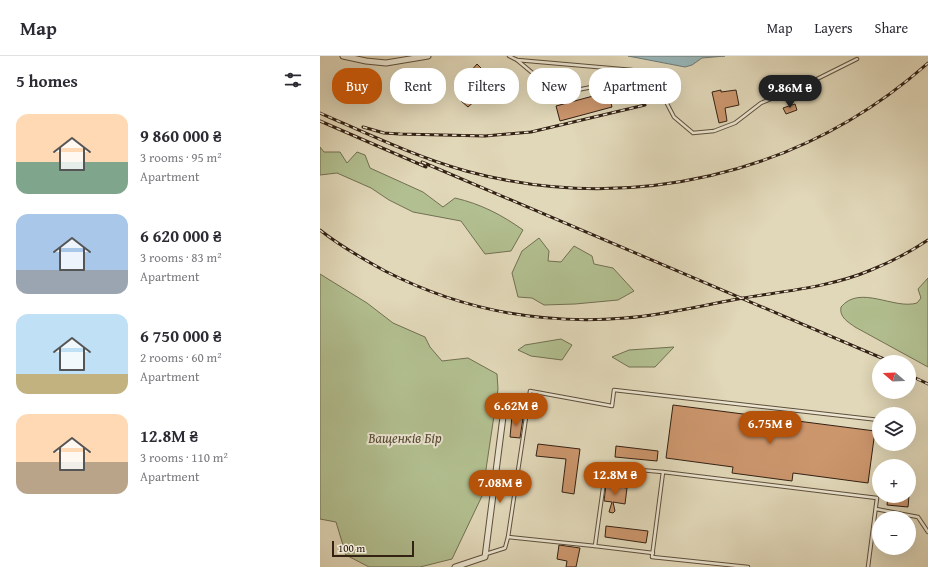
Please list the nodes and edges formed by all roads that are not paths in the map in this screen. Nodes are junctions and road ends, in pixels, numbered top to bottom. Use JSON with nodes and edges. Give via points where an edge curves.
{"nodes":[{"id":1,"x":344,"y":56,"type":"edge"},
{"id":2,"x":428,"y":56,"type":"edge"},
{"id":3,"x":509,"y":56,"type":"edge"},
{"id":4,"x":857,"y":59,"type":"dead end"},
{"id":5,"x":517,"y":60,"type":"junction"},
{"id":6,"x":589,"y":88,"type":"edge"},
{"id":7,"x":504,"y":409,"type":"dead end"},
{"id":8,"x":872,"y":419,"type":"edge"},
{"id":9,"x":663,"y":472,"type":"junction"},
{"id":10,"x":876,"y":509,"type":"junction"},
{"id":11,"x":928,"y":532,"type":"edge"},
{"id":12,"x":508,"y":537,"type":"junction"},
{"id":13,"x":595,"y":546,"type":"junction"},
{"id":14,"x":653,"y":553,"type":"junction"},
{"id":15,"x":485,"y":554,"type":"junction"},
{"id":16,"x":455,"y":567,"type":"edge"},
{"id":17,"x":748,"y":567,"type":"edge"},
{"id":18,"x":868,"y":567,"type":"edge"}],
"edges":[{"from":1,"to":2,"type":"street","via":[[386,63]]},
{"from":3,"to":5,"type":"lane"},
{"from":4,"to":5,"type":"lane","via":[[761,103],[735,123],[714,131],[693,133],[674,117],[663,96],[640,73],[632,70]]},
{"from":5,"to":6,"type":"lane","via":[[554,91]]},
{"from":7,"to":15,"type":"street"},
{"from":8,"to":12,"type":"lane","via":[[614,390],[612,406],[530,391]]},
{"from":9,"to":10,"type":"lane","via":[[878,498]]},
{"from":9,"to":13,"type":"lane","via":[[606,467]]},
{"from":9,"to":14,"type":"lane"},
{"from":10,"to":11,"type":"lane","via":[[918,517]]},
{"from":10,"to":18,"type":"lane"},
{"from":12,"to":13,"type":"lane"},
{"from":12,"to":15,"type":"lane","via":[[505,548]]},
{"from":13,"to":14,"type":"lane"},
{"from":14,"to":17,"type":"lane","via":[[652,557]]},
{"from":15,"to":16,"type":"street","via":[[485,557]]}]}
